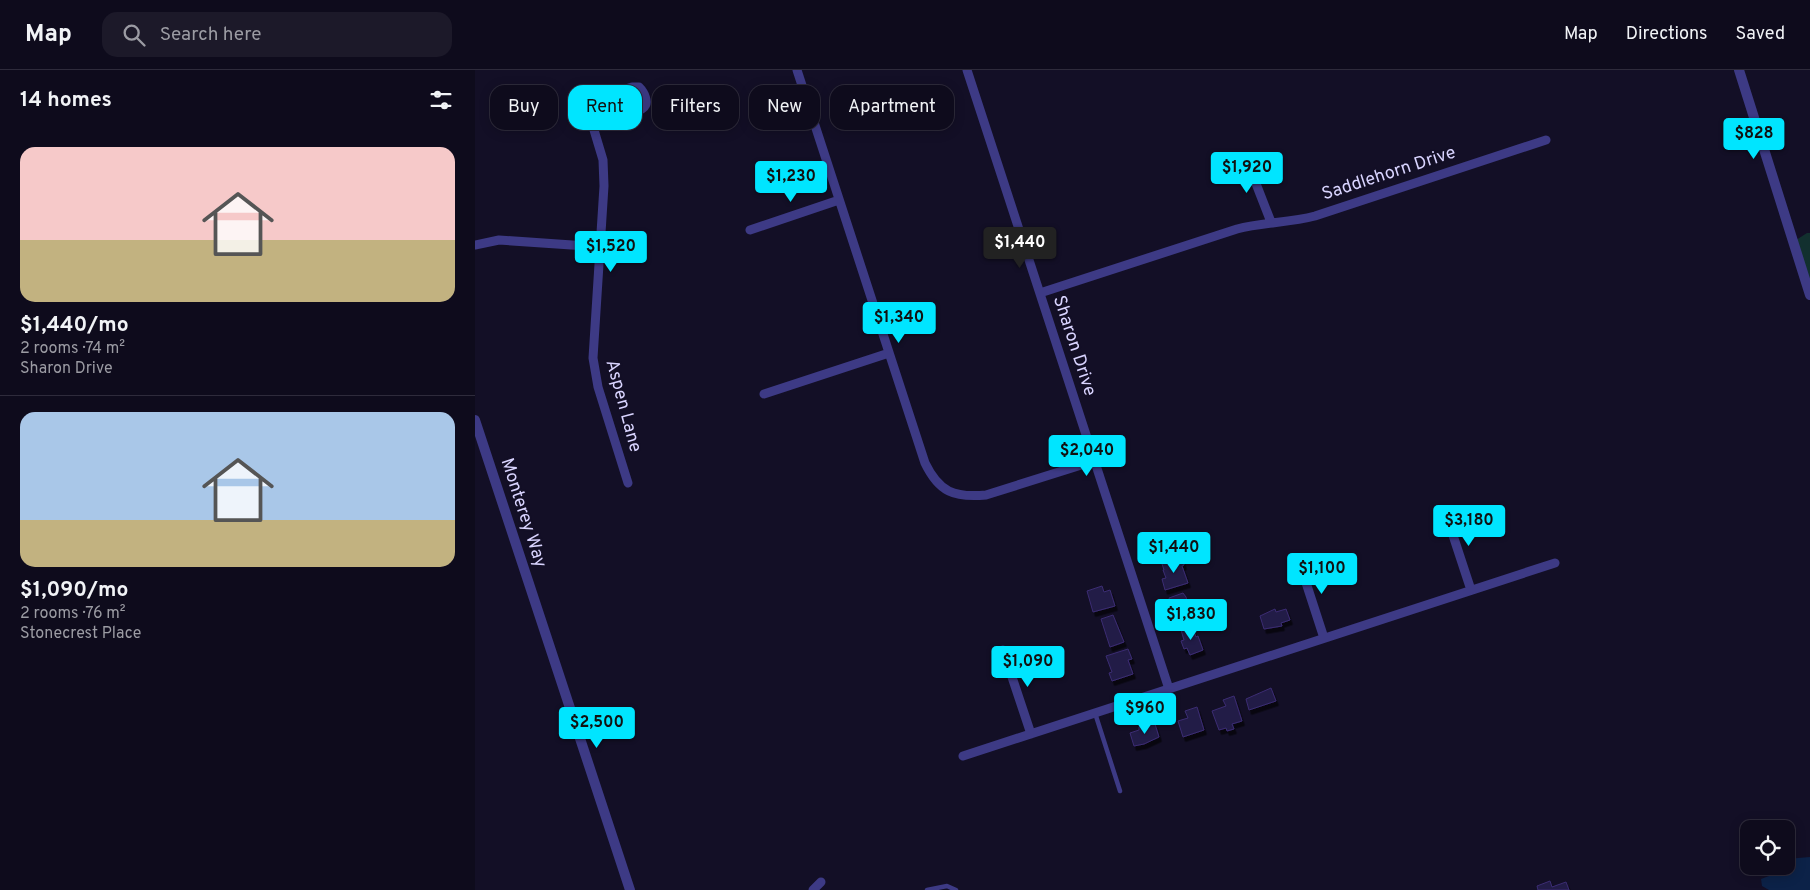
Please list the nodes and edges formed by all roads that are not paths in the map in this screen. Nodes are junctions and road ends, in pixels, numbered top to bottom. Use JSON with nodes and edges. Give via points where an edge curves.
{"nodes":[{"id":1,"x":797,"y":70,"type":"edge"},
{"id":2,"x":967,"y":70,"type":"edge"},
{"id":3,"x":1739,"y":70,"type":"edge"},
{"id":4,"x":593,"y":126,"type":"joint"},
{"id":5,"x":594,"y":130,"type":"edge"},
{"id":6,"x":1546,"y":140,"type":"dead end"},
{"id":7,"x":1246,"y":158,"type":"dead end"},
{"id":8,"x":839,"y":200,"type":"junction"},
{"id":9,"x":1271,"y":222,"type":"junction"},
{"id":10,"x":750,"y":230,"type":"dead end"},
{"id":11,"x":475,"y":245,"type":"edge"},
{"id":12,"x":601,"y":247,"type":"junction"},
{"id":13,"x":1040,"y":294,"type":"junction"},
{"id":14,"x":1810,"y":295,"type":"edge"},
{"id":15,"x":889,"y":353,"type":"junction"},
{"id":16,"x":764,"y":394,"type":"dead end"},
{"id":17,"x":475,"y":420,"type":"edge"},
{"id":18,"x":1094,"y":461,"type":"junction"},
{"id":19,"x":628,"y":483,"type":"dead end"},
{"id":20,"x":1445,"y":510,"type":"dead end"},
{"id":21,"x":1298,"y":558,"type":"dead end"},
{"id":22,"x":1555,"y":563,"type":"dead end"},
{"id":23,"x":1471,"y":590,"type":"junction"},
{"id":24,"x":1324,"y":638,"type":"junction"},
{"id":25,"x":1003,"y":650,"type":"dead end"},
{"id":26,"x":1169,"y":689,"type":"junction"},
{"id":27,"x":1095,"y":713,"type":"junction"},
{"id":28,"x":1031,"y":734,"type":"junction"},
{"id":29,"x":963,"y":756,"type":"dead end"},
{"id":30,"x":1120,"y":791,"type":"dead end"},
{"id":31,"x":821,"y":882,"type":"dead end"},
{"id":32,"x":630,"y":890,"type":"edge"},
{"id":33,"x":813,"y":890,"type":"edge"},
{"id":34,"x":927,"y":890,"type":"edge"},
{"id":35,"x":956,"y":890,"type":"edge"}],
"edges":[{"from":1,"to":8,"type":"street"},
{"from":2,"to":13,"type":"street","name":"Sharon Drive"},
{"from":3,"to":14,"type":"street"},
{"from":4,"to":4,"type":"street","name":"Aspen Lane","via":[[588,110],[594,99],[632,87],[644,91],[645,108]]},
{"from":5,"to":12,"type":"street","name":"Aspen Lane","via":[[603,160]]},
{"from":6,"to":9,"type":"street","name":"Saddlehorn Drive","via":[[1315,216]]},
{"from":7,"to":9,"type":"street"},
{"from":8,"to":10,"type":"street"},
{"from":8,"to":15,"type":"street"},
{"from":9,"to":13,"type":"street","name":"Saddlehorn Drive","via":[[1237,229]]},
{"from":11,"to":12,"type":"street","via":[[499,240]]},
{"from":12,"to":19,"type":"street","name":"Aspen Lane","via":[[593,358],[598,387]]},
{"from":13,"to":18,"type":"street","name":"Sharon Drive"},
{"from":15,"to":16,"type":"street"},
{"from":15,"to":18,"type":"street","via":[[925,463],[932,477],[944,489],[971,497],[986,495]]},
{"from":17,"to":32,"type":"street","name":"Monterey Way"},
{"from":18,"to":26,"type":"street","name":"Sharon Drive"},
{"from":20,"to":23,"type":"street"},
{"from":21,"to":24,"type":"street"},
{"from":22,"to":23,"type":"street"},
{"from":23,"to":24,"type":"street"},
{"from":24,"to":26,"type":"street"},
{"from":25,"to":28,"type":"street"},
{"from":26,"to":27,"type":"street"},
{"from":27,"to":28,"type":"street"},
{"from":27,"to":30,"type":"lane"},
{"from":28,"to":29,"type":"street"},
{"from":31,"to":33,"type":"street"},
{"from":34,"to":35,"type":"lane","via":[[947,886]]}]}
